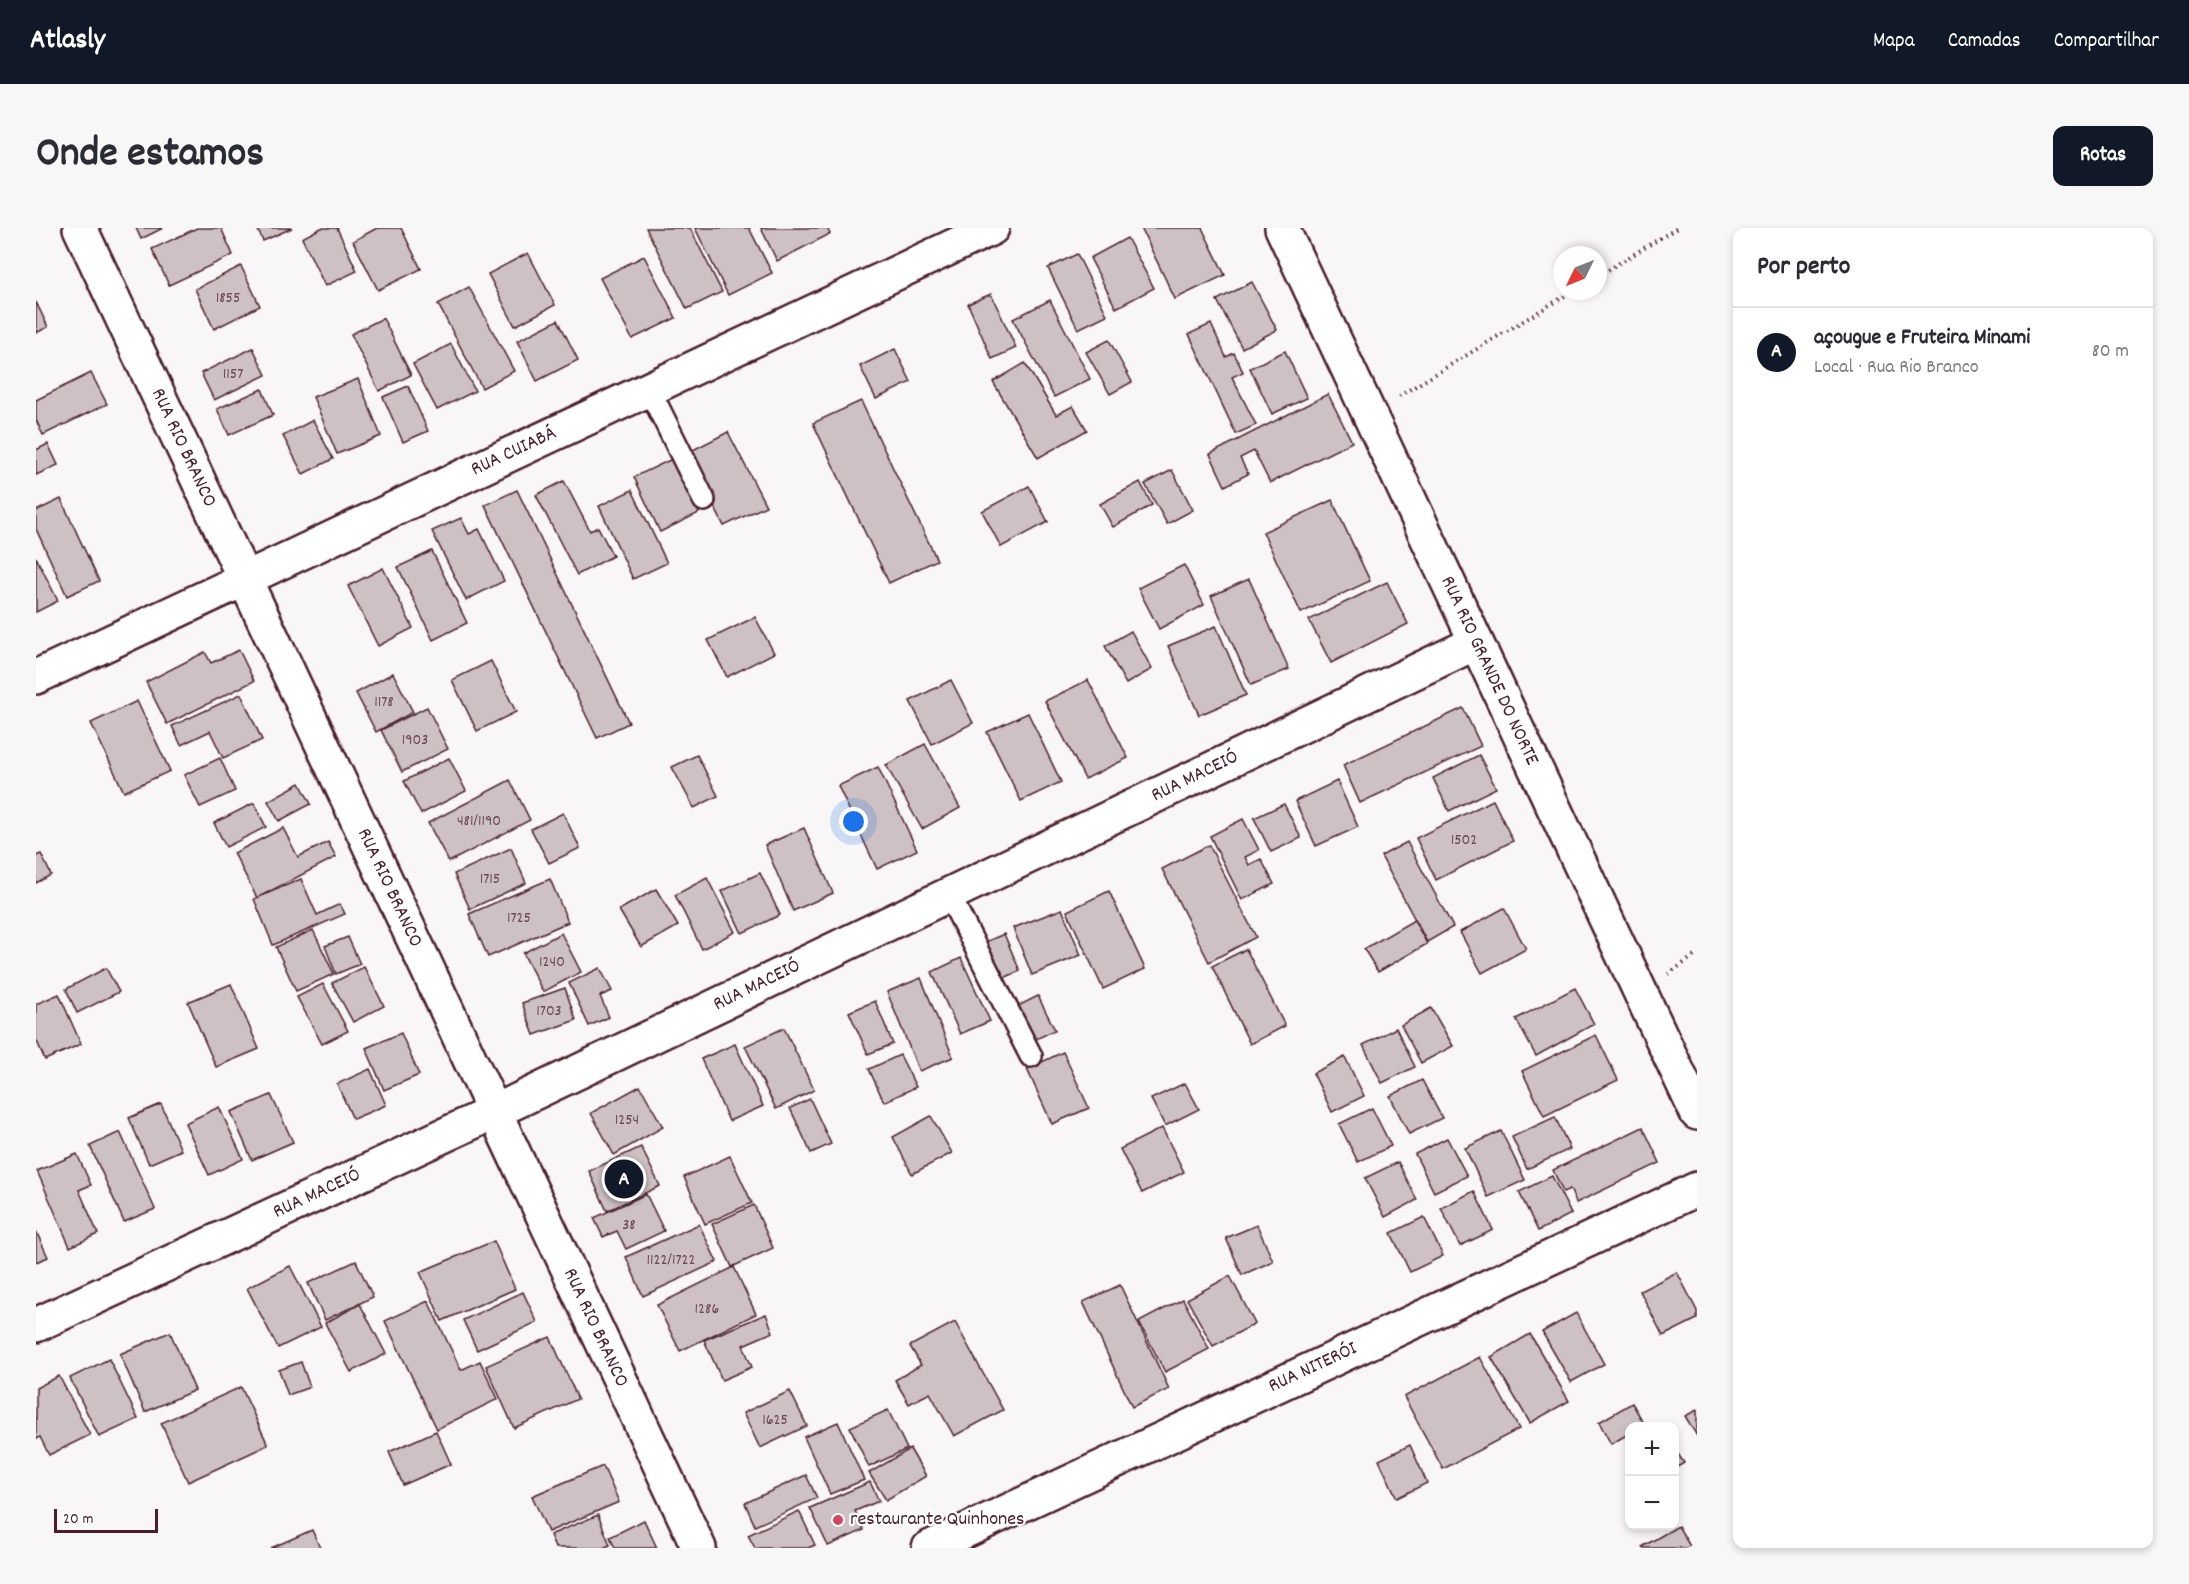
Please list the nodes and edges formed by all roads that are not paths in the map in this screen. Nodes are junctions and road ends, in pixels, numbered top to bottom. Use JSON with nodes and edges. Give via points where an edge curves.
{"nodes":[{"id":1,"x":80,"y":228,"type":"edge"},
{"id":2,"x":992,"y":228,"type":"edge"},
{"id":3,"x":1282,"y":228,"type":"edge"},
{"id":4,"x":649,"y":389,"type":"junction"},
{"id":5,"x":704,"y":501,"type":"dead end"},
{"id":6,"x":244,"y":579,"type":"junction"},
{"id":7,"x":1475,"y":643,"type":"junction"},
{"id":8,"x":36,"y":677,"type":"edge"},
{"id":9,"x":949,"y":895,"type":"junction"},
{"id":10,"x":1031,"y":1056,"type":"dead end"},
{"id":11,"x":494,"y":1112,"type":"junction"},
{"id":12,"x":1697,"y":1113,"type":"edge"},
{"id":13,"x":1697,"y":1189,"type":"edge"},
{"id":14,"x":36,"y":1325,"type":"edge"},
{"id":15,"x":699,"y":1548,"type":"edge"},
{"id":16,"x":929,"y":1548,"type":"edge"}],
"edges":[{"from":1,"to":6,"type":"street","name":"RUA RIO BRANCO"},
{"from":2,"to":4,"type":"street","name":"RUA CUIABÁ"},
{"from":3,"to":7,"type":"street","name":"RUA RIO GRANDE DO NORTE"},
{"from":4,"to":5,"type":"lane"},
{"from":4,"to":6,"type":"street","name":"RUA CUIABÁ"},
{"from":6,"to":8,"type":"street","name":"RUA CUIABÁ"},
{"from":6,"to":11,"type":"street","name":"RUA RIO BRANCO"},
{"from":7,"to":9,"type":"street","name":"RUA MACEIÓ"},
{"from":7,"to":12,"type":"street","name":"RUA RIO GRANDE DO NORTE"},
{"from":9,"to":10,"type":"lane"},
{"from":9,"to":11,"type":"street","name":"RUA MACEIÓ"},
{"from":11,"to":14,"type":"street","name":"RUA MACEIÓ"},
{"from":11,"to":15,"type":"street","name":"RUA RIO BRANCO"},
{"from":13,"to":16,"type":"street","name":"RUA NITERÓI"}]}
